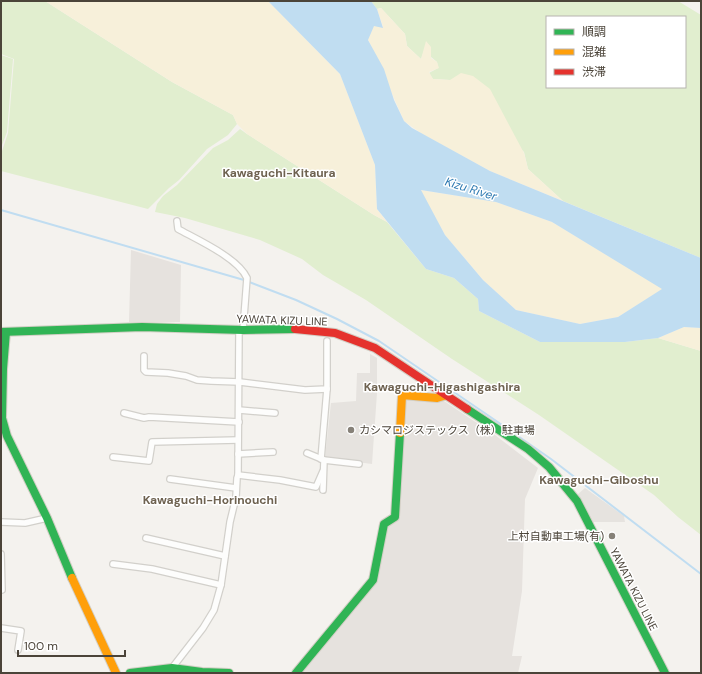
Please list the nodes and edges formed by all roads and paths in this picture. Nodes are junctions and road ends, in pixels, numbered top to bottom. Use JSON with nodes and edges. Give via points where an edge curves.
{"nodes":[{"id":1,"x":177,"y":221,"type":"dead end"},
{"id":2,"x":241,"y":330,"type":"junction"},
{"id":3,"x":3,"y":332,"type":"edge"},
{"id":4,"x":327,"y":341,"type":"dead end"},
{"id":5,"x":144,"y":356,"type":"dead end"},
{"id":6,"x":240,"y":382,"type":"junction"},
{"id":7,"x":327,"y":389,"type":"junction"},
{"id":8,"x":447,"y":396,"type":"junction"},
{"id":9,"x":1,"y":404,"type":"edge"},
{"id":10,"x":240,"y":410,"type":"junction"},
{"id":11,"x":124,"y":413,"type":"dead end"},
{"id":12,"x":275,"y":413,"type":"dead end"},
{"id":13,"x":239,"y":422,"type":"junction"},
{"id":14,"x":238,"y":440,"type":"junction"},
{"id":15,"x":273,"y":452,"type":"dead end"},
{"id":16,"x":307,"y":453,"type":"dead end"},
{"id":17,"x":238,"y":454,"type":"junction"},
{"id":18,"x":113,"y":457,"type":"dead end"},
{"id":19,"x":323,"y":460,"type":"junction"},
{"id":20,"x":359,"y":464,"type":"dead end"},
{"id":21,"x":324,"y":471,"type":"junction"},
{"id":22,"x":238,"y":476,"type":"junction"},
{"id":23,"x":170,"y":479,"type":"dead end"},
{"id":24,"x":236,"y":488,"type":"junction"},
{"id":25,"x":323,"y":490,"type":"dead end"},
{"id":26,"x":47,"y":518,"type":"junction"},
{"id":27,"x":1,"y":522,"type":"edge"},
{"id":28,"x":146,"y":538,"type":"dead end"},
{"id":29,"x":1,"y":554,"type":"edge"},
{"id":30,"x":225,"y":556,"type":"junction"},
{"id":31,"x":112,"y":564,"type":"dead end"},
{"id":32,"x":221,"y":585,"type":"junction"},
{"id":33,"x":1,"y":592,"type":"edge"},
{"id":34,"x":1,"y":628,"type":"edge"},
{"id":35,"x":18,"y":650,"type":"dead end"},
{"id":36,"x":172,"y":668,"type":"junction"},
{"id":37,"x":116,"y":673,"type":"edge"},
{"id":38,"x":130,"y":673,"type":"edge"},
{"id":39,"x":229,"y":673,"type":"edge"},
{"id":40,"x":296,"y":673,"type":"edge"},
{"id":41,"x":665,"y":673,"type":"edge"}],
"edges":[{"from":1,"to":2,"type":"street","via":[[178,229],[216,250],[245,273],[247,278]]},
{"from":2,"to":3,"type":"street","name":"YAWATA KIZU LINE","via":[[142,327]]},
{"from":2,"to":6,"type":"street"},
{"from":2,"to":8,"type":"street","name":"YAWATA KIZU LINE","via":[[335,333],[375,348]]},
{"from":3,"to":9,"type":"street"},
{"from":4,"to":7,"type":"street"},
{"from":5,"to":6,"type":"street","via":[[146,372],[168,373],[198,380]]},
{"from":6,"to":7,"type":"street","via":[[305,390]]},
{"from":6,"to":10,"type":"street"},
{"from":7,"to":19,"type":"street"},
{"from":8,"to":40,"type":"street","via":[[437,398],[402,395],[395,517],[384,524],[373,580]]},
{"from":8,"to":41,"type":"street","name":"YAWATA KIZU LINE","via":[[528,449],[549,467],[577,501]]},
{"from":9,"to":26,"type":"street","via":[[7,436]]},
{"from":10,"to":12,"type":"street"},
{"from":10,"to":13,"type":"street"},
{"from":11,"to":13,"type":"street","via":[[144,418]]},
{"from":13,"to":14,"type":"street"},
{"from":14,"to":17,"type":"street"},
{"from":14,"to":18,"type":"street","via":[[152,442],[149,461]]},
{"from":15,"to":17,"type":"street"},
{"from":16,"to":19,"type":"street"},
{"from":17,"to":22,"type":"street"},
{"from":19,"to":20,"type":"street"},
{"from":19,"to":21,"type":"street"},
{"from":21,"to":22,"type":"street","via":[[316,487]]},
{"from":21,"to":25,"type":"street"},
{"from":22,"to":24,"type":"street"},
{"from":23,"to":24,"type":"street"},
{"from":24,"to":30,"type":"street"},
{"from":26,"to":27,"type":"street","via":[[25,523]]},
{"from":26,"to":37,"type":"street"},
{"from":28,"to":30,"type":"street"},
{"from":29,"to":33,"type":"street"},
{"from":30,"to":32,"type":"street"},
{"from":31,"to":32,"type":"street"},
{"from":32,"to":36,"type":"street","via":[[214,610]]},
{"from":34,"to":35,"type":"street","via":[[21,631]]},
{"from":36,"to":38,"type":"street"},
{"from":36,"to":39,"type":"street"}]}
